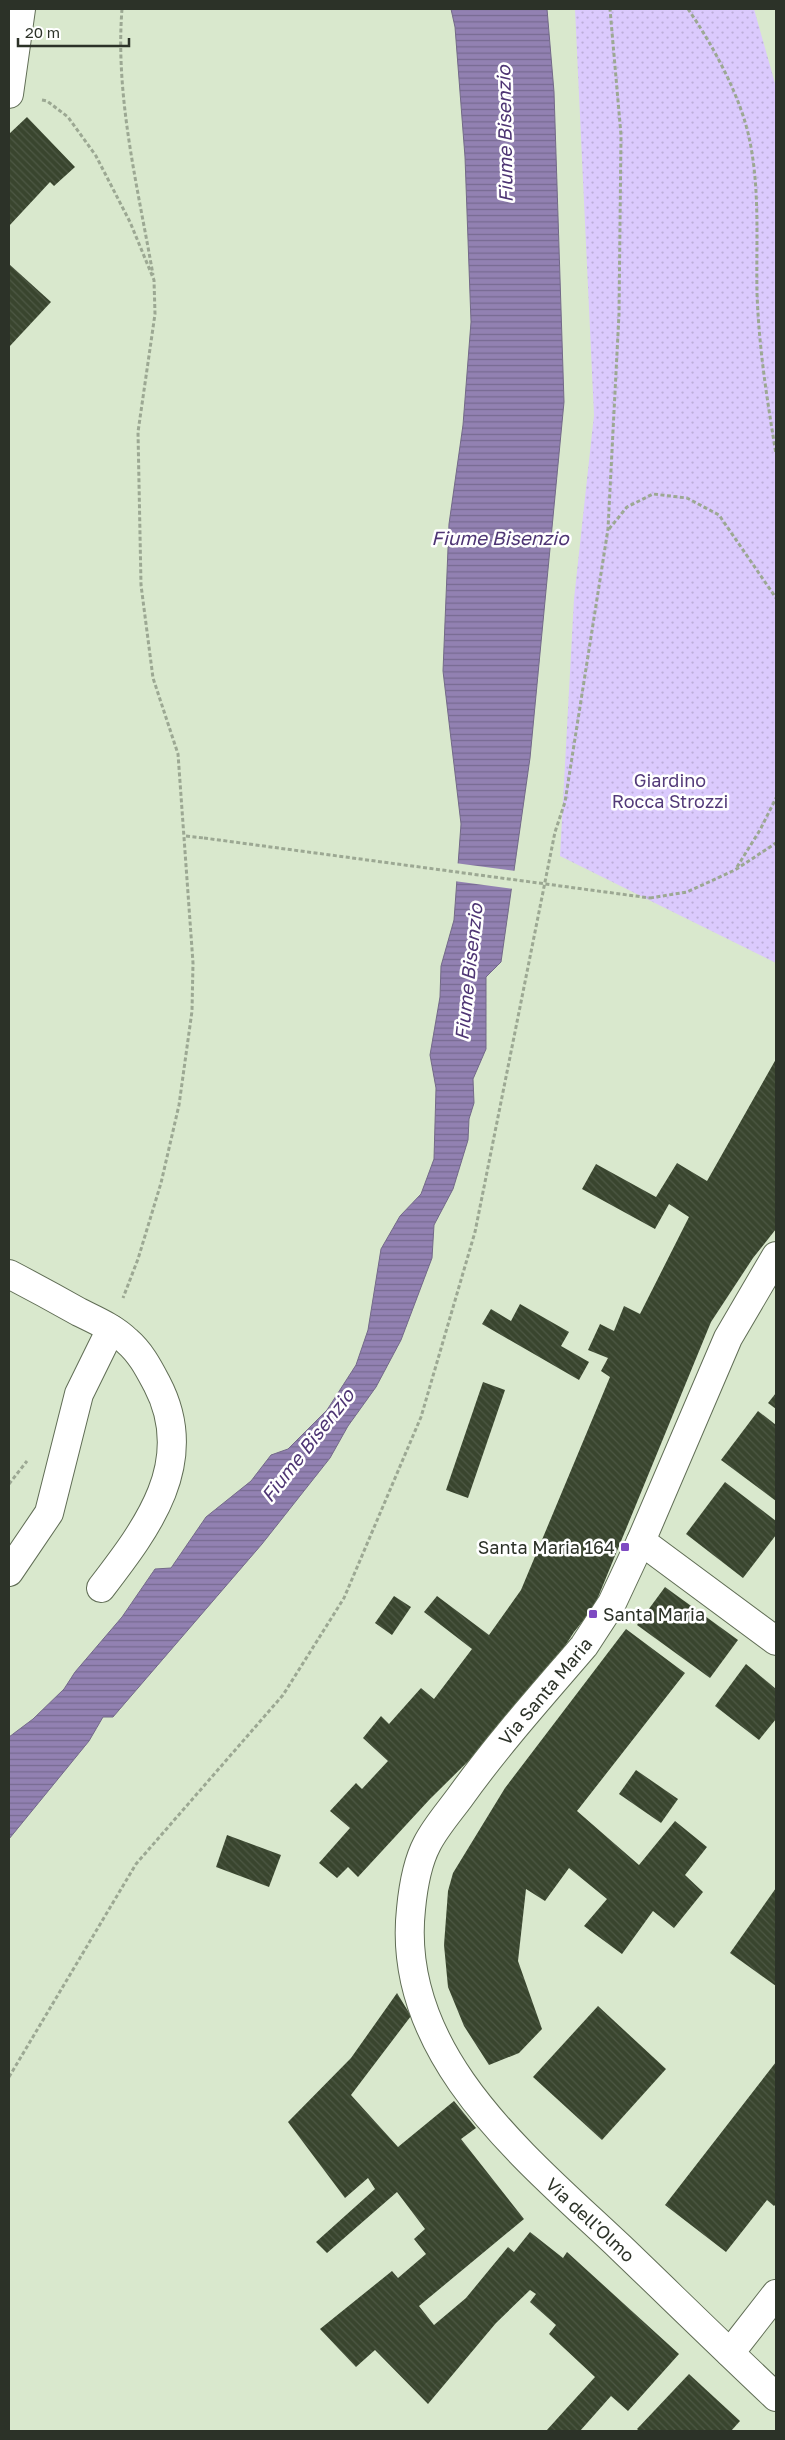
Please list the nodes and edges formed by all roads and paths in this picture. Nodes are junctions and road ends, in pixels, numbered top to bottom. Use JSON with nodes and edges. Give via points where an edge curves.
{"nodes":[{"id":1,"x":21,"y":9,"type":"edge"},
{"id":2,"x":122,"y":9,"type":"edge"},
{"id":3,"x":610,"y":9,"type":"edge"},
{"id":4,"x":688,"y":9,"type":"edge"},
{"id":5,"x":16,"y":90,"type":"edge"},
{"id":6,"x":154,"y":280,"type":"junction"},
{"id":7,"x":776,"y":454,"type":"edge"},
{"id":8,"x":608,"y":530,"type":"junction"},
{"id":9,"x":776,"y":598,"type":"edge"},
{"id":10,"x":776,"y":798,"type":"edge"},
{"id":11,"x":186,"y":836,"type":"junction"},
{"id":12,"x":776,"y":843,"type":"edge"},
{"id":13,"x":735,"y":870,"type":"junction"},
{"id":14,"x":776,"y":1256,"type":"edge"},
{"id":15,"x":9,"y":1274,"type":"edge"},
{"id":16,"x":111,"y":1329,"type":"junction"},
{"id":17,"x":641,"y":1541,"type":"junction"},
{"id":18,"x":9,"y":1572,"type":"edge"},
{"id":19,"x":101,"y":1588,"type":"dead end"},
{"id":20,"x":776,"y":1641,"type":"edge"},
{"id":21,"x":429,"y":2021,"type":"joint"},
{"id":22,"x":9,"y":2077,"type":"edge"},
{"id":23,"x":776,"y":2294,"type":"edge"},
{"id":24,"x":730,"y":2353,"type":"junction"},
{"id":25,"x":776,"y":2397,"type":"edge"}],
"edges":[{"from":1,"to":5,"type":"street"},
{"from":2,"to":6,"type":"path","via":[[120,40],[128,128]]},
{"from":3,"to":8,"type":"path","via":[[621,135],[619,314]]},
{"from":4,"to":7,"type":"path","via":[[734,93],[750,141],[757,207],[757,292],[762,370]]},
{"from":5,"to":6,"type":"path","via":[[47,101],[68,117],[96,156],[130,222]]},
{"from":6,"to":11,"type":"path","via":[[154,314],[138,432],[141,585],[153,678],[178,754]]},
{"from":8,"to":9,"type":"path","via":[[627,507],[653,494],[687,498],[720,515]]},
{"from":8,"to":22,"type":"path","via":[[565,802],[555,832],[475,1232],[421,1418],[339,1606],[283,1695],[136,1864]]},
{"from":10,"to":13,"type":"path"},
{"from":11,"to":13,"type":"path","bridge":true,"via":[[650,898],[688,892]]},
{"from":11,"to":16,"type":"path","via":[[194,963],[192,1011],[180,1105],[138,1259]]},
{"from":12,"to":13,"type":"path"},
{"from":14,"to":17,"type":"street","name":"Via Santa Maria","via":[[728,1338]]},
{"from":15,"to":16,"type":"street"},
{"from":16,"to":18,"type":"street","via":[[79,1394],[49,1513]]},
{"from":16,"to":19,"type":"street","via":[[128,1341],[144,1360],[164,1397],[173,1430],[171,1464],[161,1498],[128,1553]]},
{"from":17,"to":20,"type":"street"},
{"from":17,"to":21,"type":"street","name":"Via Santa Maria","via":[[612,1603],[584,1646],[484,1764],[426,1845],[412,1898],[408,1942],[413,1976]]},
{"from":21,"to":24,"type":"street","name":"Via dell'Olmo","via":[[453,2070],[492,2121]]},
{"from":23,"to":24,"type":"street"},
{"from":24,"to":25,"type":"street","name":"Via dell'Olmo"}]}
